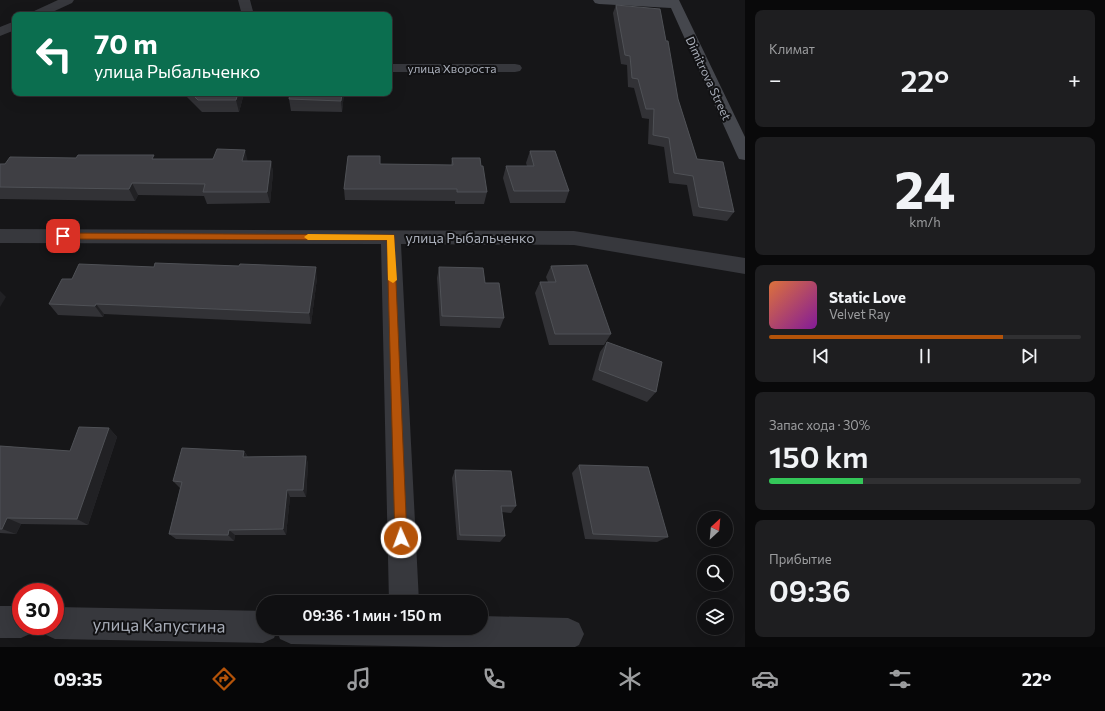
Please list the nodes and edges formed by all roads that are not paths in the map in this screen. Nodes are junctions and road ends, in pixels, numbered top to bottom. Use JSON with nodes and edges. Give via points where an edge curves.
{"nodes":[{"id":1,"x":68,"y":0,"type":"edge"},
{"id":2,"x":244,"y":0,"type":"edge"},
{"id":3,"x":599,"y":0,"type":"edge"},
{"id":4,"x":674,"y":3,"type":"edge"},
{"id":5,"x":42,"y":12,"type":"edge"},
{"id":6,"x":247,"y":12,"type":"edge"},
{"id":7,"x":12,"y":26,"type":"edge"},
{"id":8,"x":0,"y":32,"type":"edge"},
{"id":9,"x":392,"y":68,"type":"edge"},
{"id":10,"x":515,"y":68,"type":"dead end"},
{"id":11,"x":745,"y":155,"type":"edge"},
{"id":12,"x":0,"y":236,"type":"edge"},
{"id":13,"x":391,"y":237,"type":"junction"},
{"id":14,"x":745,"y":266,"type":"edge"},
{"id":15,"x":403,"y":595,"type":"edge"},
{"id":16,"x":0,"y":622,"type":"edge"},
{"id":17,"x":12,"y":622,"type":"edge"},
{"id":18,"x":64,"y":623,"type":"edge"},
{"id":19,"x":256,"y":627,"type":"edge"},
{"id":20,"x":488,"y":627,"type":"edge"},
{"id":21,"x":568,"y":634,"type":"dead end"}],
"edges":[{"from":1,"to":5,"type":"street"},
{"from":2,"to":6,"type":"street"},
{"from":3,"to":4,"type":"main road"},
{"from":4,"to":11,"type":"main road","name":"Dimitrova Street"},
{"from":7,"to":8,"type":"street"},
{"from":9,"to":10,"type":"street","name":"улица Хвороста"},
{"from":12,"to":13,"type":"street","name":"улица Рыбальченко"},
{"from":13,"to":14,"type":"street","name":"улица Рыбальченко","via":[[574,238]]},
{"from":13,"to":15,"type":"street"},
{"from":16,"to":17,"type":"street"},
{"from":18,"to":19,"type":"street","name":"улица Капустина"},
{"from":20,"to":21,"type":"street"}]}
